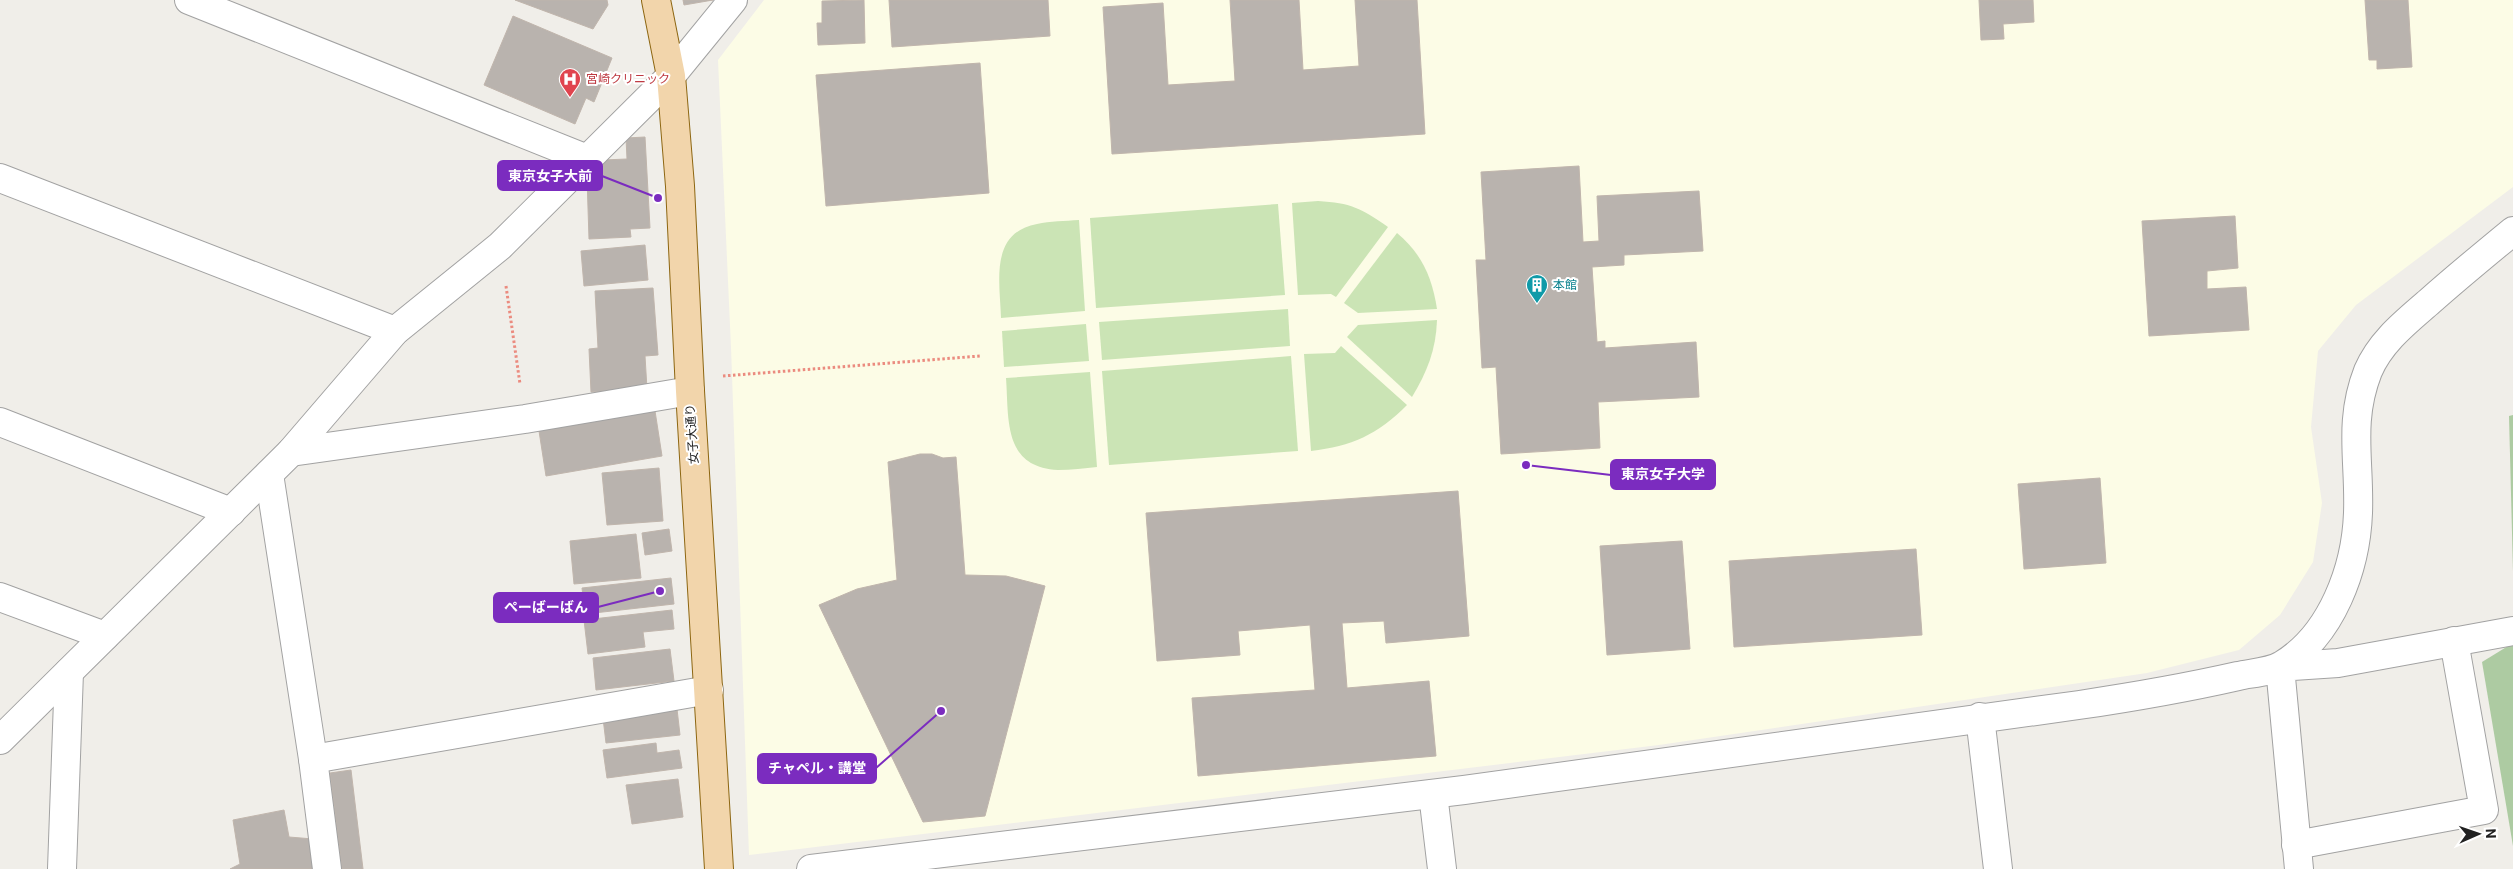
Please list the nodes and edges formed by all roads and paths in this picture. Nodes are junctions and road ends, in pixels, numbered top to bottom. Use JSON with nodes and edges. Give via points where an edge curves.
{"nodes":[{"id":1,"x":189,"y":0,"type":"edge"},
{"id":2,"x":656,"y":0,"type":"edge"},
{"id":3,"x":733,"y":0,"type":"edge"},
{"id":4,"x":671,"y":76,"type":"junction"},
{"id":5,"x":587,"y":159,"type":"junction"},
{"id":6,"x":0,"y":178,"type":"edge"},
{"id":7,"x":2513,"y":230,"type":"edge"},
{"id":8,"x":500,"y":246,"type":"junction"},
{"id":9,"x":395,"y":330,"type":"junction"},
{"id":10,"x":980,"y":356,"type":"dead end"},
{"id":11,"x":722,"y":376,"type":"dead end"},
{"id":12,"x":690,"y":391,"type":"junction"},
{"id":13,"x":526,"y":419,"type":"junction"},
{"id":14,"x":0,"y":422,"type":"edge"},
{"id":15,"x":291,"y":452,"type":"junction"},
{"id":16,"x":269,"y":474,"type":"junction"},
{"id":17,"x":231,"y":512,"type":"junction"},
{"id":18,"x":0,"y":597,"type":"edge"},
{"id":19,"x":2513,"y":631,"type":"edge"},
{"id":20,"x":105,"y":636,"type":"junction"},
{"id":21,"x":2454,"y":641,"type":"junction"},
{"id":22,"x":2280,"y":666,"type":"junction"},
{"id":23,"x":69,"y":672,"type":"junction"},
{"id":24,"x":709,"y":690,"type":"junction"},
{"id":25,"x":1980,"y":717,"type":"junction"},
{"id":26,"x":0,"y":740,"type":"edge"},
{"id":27,"x":313,"y":759,"type":"junction"},
{"id":28,"x":1433,"y":794,"type":"junction"},
{"id":29,"x":2298,"y":857,"type":"edge"},
{"id":30,"x":62,"y":869,"type":"edge"},
{"id":31,"x":328,"y":869,"type":"edge"},
{"id":32,"x":719,"y":869,"type":"edge"},
{"id":33,"x":811,"y":869,"type":"edge"},
{"id":34,"x":1442,"y":869,"type":"edge"},
{"id":35,"x":1998,"y":869,"type":"edge"}],
"edges":[{"from":1,"to":5,"type":"street"},
{"from":2,"to":4,"type":"main road","name":"女子大通り"},
{"from":3,"to":4,"type":"street"},
{"from":4,"to":5,"type":"street"},
{"from":4,"to":12,"type":"main road","name":"女子大通り"},
{"from":5,"to":8,"type":"street"},
{"from":6,"to":9,"type":"street"},
{"from":7,"to":22,"type":"street","via":[[2388,339],[2369,370],[2357,406],[2356,546],[2346,580],[2315,636]]},
{"from":8,"to":9,"type":"street"},
{"from":8,"to":13,"type":"path"},
{"from":9,"to":15,"type":"street"},
{"from":10,"to":11,"type":"path"},
{"from":12,"to":13,"type":"street"},
{"from":12,"to":24,"type":"main road","name":"女子大通り"},
{"from":13,"to":15,"type":"street"},
{"from":14,"to":17,"type":"street"},
{"from":15,"to":16,"type":"street"},
{"from":16,"to":17,"type":"street"},
{"from":16,"to":27,"type":"street"},
{"from":17,"to":20,"type":"street"},
{"from":18,"to":20,"type":"street"},
{"from":19,"to":21,"type":"street"},
{"from":20,"to":23,"type":"street"},
{"from":21,"to":22,"type":"street","via":[[2338,663]]},
{"from":21,"to":29,"type":"street","via":[[2484,810]]},
{"from":22,"to":25,"type":"street","via":[[2178,690]]},
{"from":22,"to":29,"type":"street"},
{"from":23,"to":26,"type":"street"},
{"from":23,"to":30,"type":"street"},
{"from":24,"to":27,"type":"street"},
{"from":24,"to":32,"type":"main road","name":"女子大通り"},
{"from":25,"to":28,"type":"street"},
{"from":25,"to":35,"type":"street"},
{"from":27,"to":31,"type":"street"},
{"from":28,"to":33,"type":"street"},
{"from":28,"to":34,"type":"street"}]}
